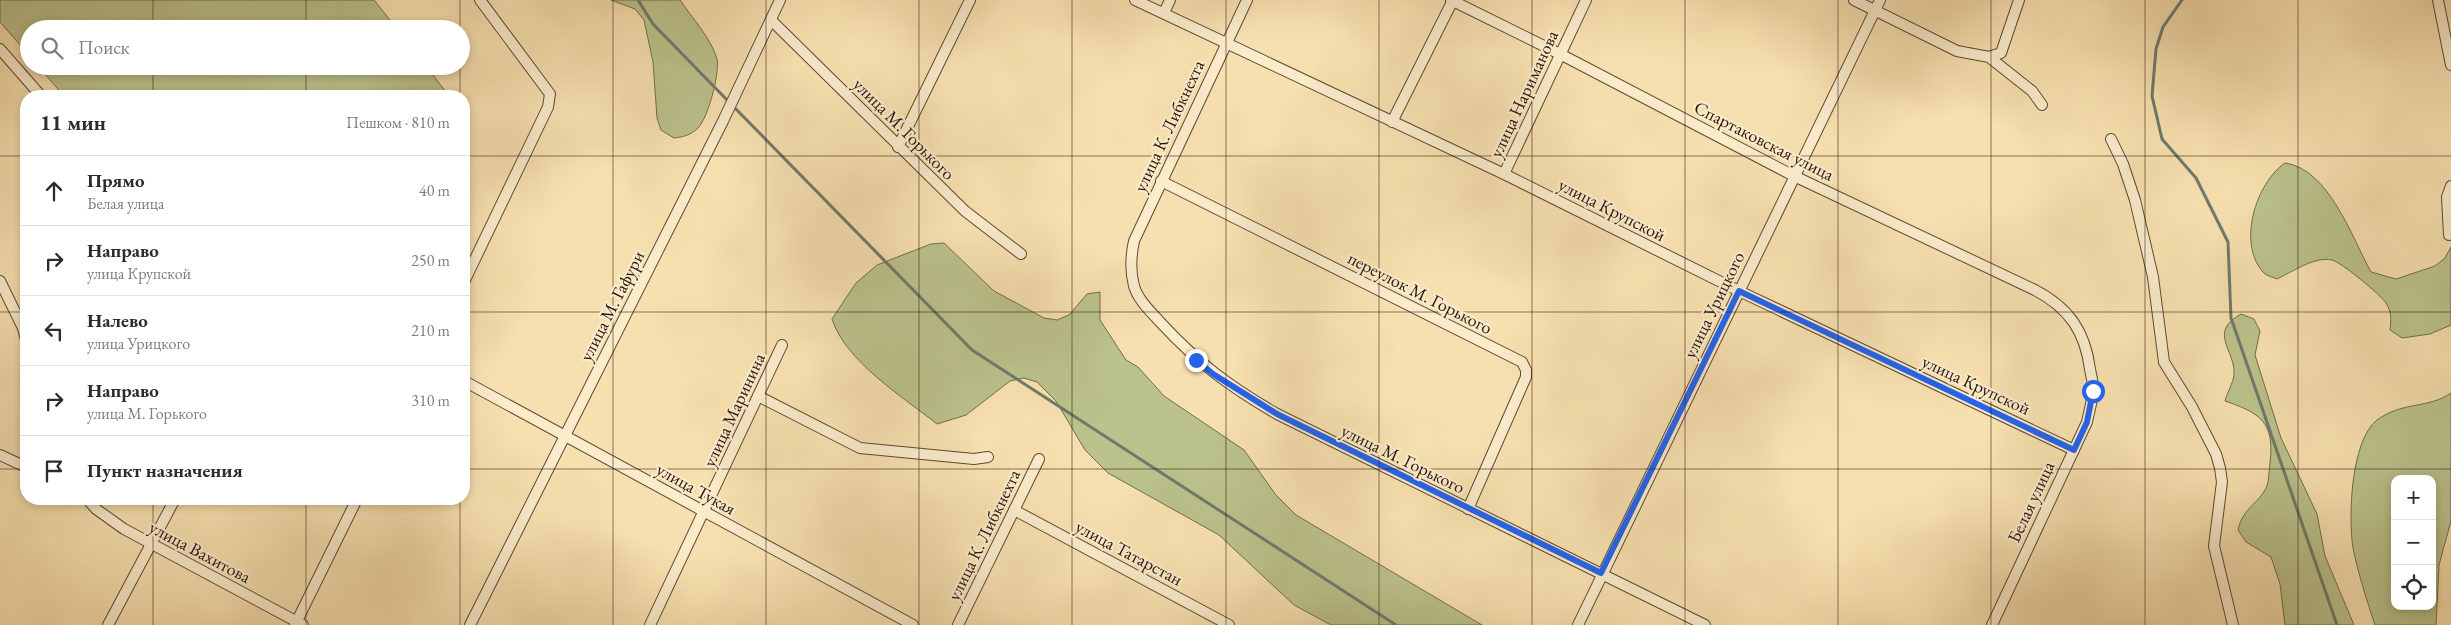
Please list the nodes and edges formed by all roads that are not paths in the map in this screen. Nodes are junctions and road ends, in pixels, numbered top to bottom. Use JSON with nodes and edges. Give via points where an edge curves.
{"nodes":[{"id":1,"x":480,"y":0,"type":"edge"},
{"id":2,"x":780,"y":0,"type":"edge"},
{"id":3,"x":970,"y":0,"type":"edge"},
{"id":4,"x":1135,"y":0,"type":"edge"},
{"id":5,"x":1170,"y":0,"type":"edge"},
{"id":6,"x":1247,"y":0,"type":"edge"},
{"id":7,"x":1452,"y":0,"type":"edge"},
{"id":8,"x":1586,"y":0,"type":"edge"},
{"id":9,"x":1854,"y":0,"type":"edge"},
{"id":10,"x":1880,"y":0,"type":"edge"},
{"id":11,"x":2019,"y":0,"type":"edge"},
{"id":12,"x":2438,"y":0,"type":"edge"},
{"id":13,"x":1875,"y":10,"type":"junction"},
{"id":14,"x":1164,"y":14,"type":"junction"},
{"id":15,"x":770,"y":20,"type":"junction"},
{"id":16,"x":1227,"y":42,"type":"junction"},
{"id":17,"x":0,"y":49,"type":"edge"},
{"id":18,"x":1560,"y":54,"type":"junction"},
{"id":19,"x":1989,"y":58,"type":"junction"},
{"id":20,"x":2451,"y":65,"type":"edge"},
{"id":21,"x":20,"y":72,"type":"edge"},
{"id":22,"x":23,"y":75,"type":"edge"},
{"id":23,"x":36,"y":90,"type":"edge"},
{"id":24,"x":2042,"y":105,"type":"dead end"},
{"id":25,"x":1392,"y":122,"type":"junction"},
{"id":26,"x":2111,"y":139,"type":"dead end"},
{"id":27,"x":898,"y":146,"type":"junction"},
{"id":28,"x":1504,"y":174,"type":"junction"},
{"id":29,"x":1794,"y":176,"type":"junction"},
{"id":30,"x":1161,"y":181,"type":"junction"},
{"id":31,"x":2451,"y":186,"type":"edge"},
{"id":32,"x":2449,"y":234,"type":"dead end"},
{"id":33,"x":1021,"y":254,"type":"dead end"},
{"id":34,"x":1132,"y":269,"type":"joint"},
{"id":35,"x":470,"y":270,"type":"edge"},
{"id":36,"x":0,"y":281,"type":"edge"},
{"id":37,"x":1739,"y":291,"type":"junction"},
{"id":38,"x":2062,"y":308,"type":"joint"},
{"id":39,"x":20,"y":326,"type":"edge"},
{"id":40,"x":782,"y":345,"type":"dead end"},
{"id":41,"x":470,"y":384,"type":"edge"},
{"id":42,"x":758,"y":396,"type":"junction"},
{"id":43,"x":566,"y":435,"type":"junction"},
{"id":44,"x":2074,"y":450,"type":"junction"},
{"id":45,"x":0,"y":455,"type":"edge"},
{"id":46,"x":988,"y":456,"type":"dead end"},
{"id":47,"x":1039,"y":459,"type":"dead end"},
{"id":48,"x":20,"y":464,"type":"edge"},
{"id":49,"x":93,"y":505,"type":"edge"},
{"id":50,"x":171,"y":505,"type":"edge"},
{"id":51,"x":354,"y":505,"type":"edge"},
{"id":52,"x":1468,"y":509,"type":"junction"},
{"id":53,"x":1014,"y":510,"type":"junction"},
{"id":54,"x":704,"y":512,"type":"junction"},
{"id":55,"x":150,"y":544,"type":"junction"},
{"id":56,"x":1601,"y":573,"type":"junction"},
{"id":57,"x":298,"y":624,"type":"edge"},
{"id":58,"x":108,"y":625,"type":"edge"},
{"id":59,"x":470,"y":625,"type":"edge"},
{"id":60,"x":650,"y":625,"type":"edge"},
{"id":61,"x":913,"y":625,"type":"edge"},
{"id":62,"x":958,"y":625,"type":"edge"},
{"id":63,"x":1229,"y":625,"type":"edge"},
{"id":64,"x":1578,"y":625,"type":"edge"},
{"id":65,"x":1705,"y":625,"type":"edge"},
{"id":66,"x":1992,"y":625,"type":"edge"},
{"id":67,"x":2233,"y":625,"type":"edge"}],
"edges":[{"from":1,"to":35,"type":"street","via":[[550,94],[548,107]]},
{"from":2,"to":15,"type":"street","name":"улица М. Гафури"},
{"from":3,"to":27,"type":"street"},
{"from":4,"to":14,"type":"street","name":"улица Крупской"},
{"from":5,"to":14,"type":"street"},
{"from":6,"to":16,"type":"street","name":"улица К. Либкнехта"},
{"from":7,"to":18,"type":"street","name":"Спартаковская улица"},
{"from":7,"to":25,"type":"street"},
{"from":8,"to":18,"type":"street","name":"улица Нариманова"},
{"from":9,"to":13,"type":"street"},
{"from":10,"to":13,"type":"street","name":"улица Урицкого"},
{"from":11,"to":19,"type":"street","via":[[2000,53]]},
{"from":12,"to":20,"type":"street"},
{"from":13,"to":19,"type":"street","via":[[1958,51]]},
{"from":13,"to":29,"type":"street","name":"улица Урицкого"},
{"from":14,"to":16,"type":"street","name":"улица Крупской"},
{"from":15,"to":27,"type":"street","name":"улица М. Горького"},
{"from":15,"to":43,"type":"street","name":"улица М. Гафури"},
{"from":16,"to":25,"type":"street","name":"улица Крупской"},
{"from":16,"to":30,"type":"street","name":"улица К. Либкнехта"},
{"from":17,"to":21,"type":"street"},
{"from":18,"to":28,"type":"street","name":"улица Нариманова"},
{"from":18,"to":29,"type":"street","name":"Спартаковская улица"},
{"from":19,"to":24,"type":"street","via":[[2032,91]]},
{"from":22,"to":23,"type":"street"},
{"from":25,"to":28,"type":"street","name":"улица Крупской"},
{"from":26,"to":67,"type":"street","via":[[2135,200],[2152,269],[2164,362],[2192,407],[2220,468],[2222,482],[2214,546]]},
{"from":27,"to":33,"type":"street","name":"улица М. Горького","via":[[965,211]]},
{"from":28,"to":37,"type":"street","name":"улица Крупской"},
{"from":29,"to":37,"type":"street","name":"улица Урицкого"},
{"from":29,"to":38,"type":"street","name":"Спартаковская улица","via":[[2035,290]]},
{"from":30,"to":34,"type":"street","name":"улица К. Либкнехта","via":[[1134,241]]},
{"from":30,"to":52,"type":"street","name":"переулок М. Горького","via":[[1522,362],[1526,377]]},
{"from":31,"to":32,"type":"street","via":[[2447,197]]},
{"from":34,"to":52,"type":"street","name":"улица М. Горького","via":[[1136,292],[1151,312],[1213,374],[1277,414]]},
{"from":36,"to":39,"type":"street"},
{"from":37,"to":44,"type":"street","name":"улица Крупской"},
{"from":37,"to":56,"type":"street","name":"улица Урицкого"},
{"from":38,"to":44,"type":"street","name":"Белая улица","via":[[2077,326],[2087,347],[2093,391],[2087,422]]},
{"from":40,"to":42,"type":"street","name":"улица Маринина"},
{"from":41,"to":43,"type":"street","name":"улица Тукая"},
{"from":42,"to":46,"type":"street","via":[[860,448],[974,459]]},
{"from":42,"to":54,"type":"street","name":"улица Маринина"},
{"from":43,"to":54,"type":"street","name":"улица Тукая"},
{"from":43,"to":59,"type":"street","name":"улица М. Гафури"},
{"from":44,"to":66,"type":"street","name":"Белая улица"},
{"from":45,"to":48,"type":"street"},
{"from":47,"to":53,"type":"street","name":"улица К. Либкнехта"},
{"from":49,"to":55,"type":"street","name":"улица Вахитова"},
{"from":50,"to":55,"type":"street"},
{"from":51,"to":57,"type":"street"},
{"from":52,"to":56,"type":"street","name":"улица М. Горького"},
{"from":53,"to":62,"type":"street","name":"улица К. Либкнехта"},
{"from":53,"to":63,"type":"street","name":"улица Татарстан"},
{"from":54,"to":60,"type":"street","name":"улица Маринина"},
{"from":54,"to":61,"type":"street","name":"улица Тукая"},
{"from":55,"to":57,"type":"street","name":"улица Вахитова"},
{"from":55,"to":58,"type":"street"},
{"from":56,"to":64,"type":"street","name":"улица Урицкого"},
{"from":56,"to":65,"type":"street","name":"улица М. Горького"}]}
